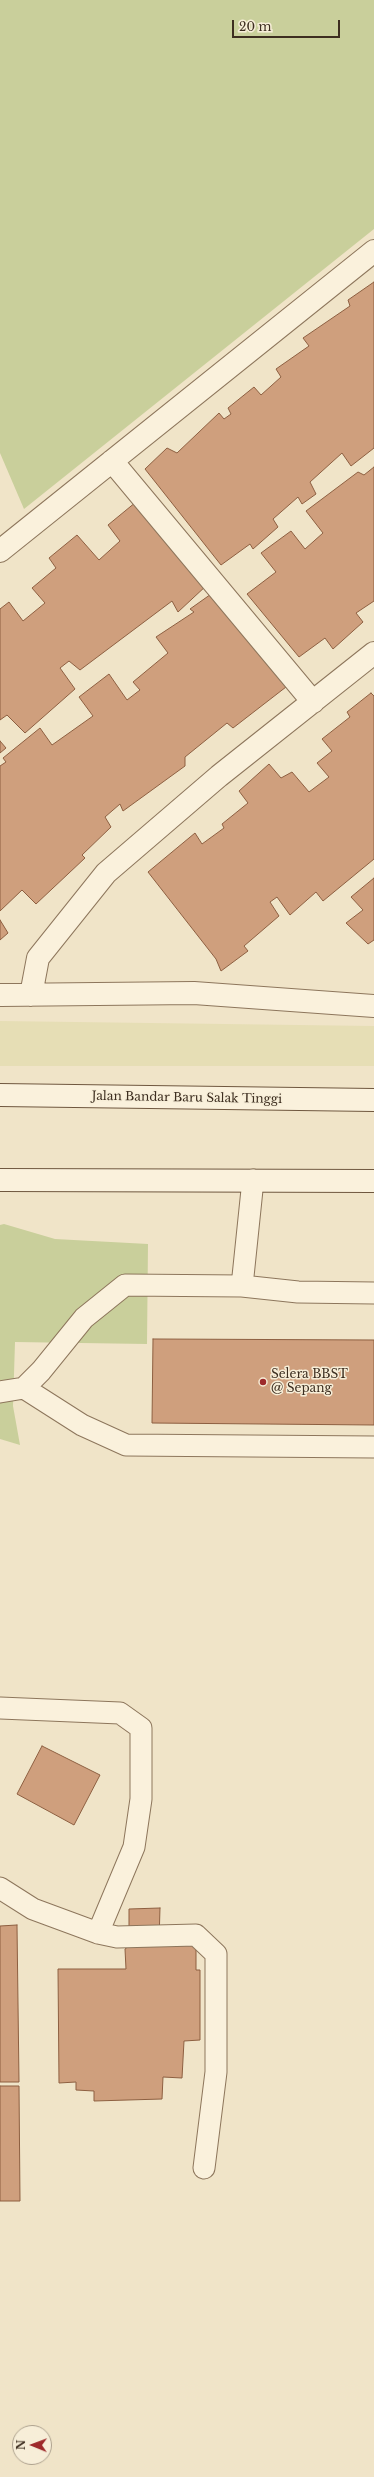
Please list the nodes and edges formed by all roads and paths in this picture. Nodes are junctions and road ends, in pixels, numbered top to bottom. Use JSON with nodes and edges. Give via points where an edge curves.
{"nodes":[{"id":1,"x":374,"y":251,"type":"edge"},
{"id":2,"x":112,"y":461,"type":"junction"},
{"id":3,"x":0,"y":551,"type":"edge"},
{"id":4,"x":374,"y":653,"type":"edge"},
{"id":5,"x":313,"y":702,"type":"junction"},
{"id":6,"x":0,"y":995,"type":"edge"},
{"id":7,"x":31,"y":995,"type":"junction"},
{"id":8,"x":374,"y":1006,"type":"edge"},
{"id":9,"x":0,"y":1096,"type":"edge"},
{"id":10,"x":374,"y":1100,"type":"edge"},
{"id":11,"x":0,"y":1180,"type":"edge"},
{"id":12,"x":253,"y":1180,"type":"junction"},
{"id":13,"x":374,"y":1181,"type":"edge"},
{"id":14,"x":242,"y":1286,"type":"junction"},
{"id":15,"x":374,"y":1293,"type":"edge"},
{"id":16,"x":24,"y":1388,"type":"junction"},
{"id":17,"x":0,"y":1392,"type":"edge"},
{"id":18,"x":374,"y":1447,"type":"edge"},
{"id":19,"x":0,"y":1708,"type":"edge"},
{"id":20,"x":0,"y":1888,"type":"edge"},
{"id":21,"x":98,"y":1933,"type":"junction"},
{"id":22,"x":204,"y":2168,"type":"dead end"}],
"edges":[{"from":1,"to":2,"type":"street"},
{"from":2,"to":3,"type":"street"},
{"from":2,"to":5,"type":"street"},
{"from":4,"to":5,"type":"street"},
{"from":5,"to":7,"type":"street","via":[[219,776],[106,873],[38,958]]},
{"from":6,"to":7,"type":"street"},
{"from":7,"to":8,"type":"street","via":[[194,993]]},
{"from":9,"to":10,"type":"street","name":"Jalan Bandar Baru Salak Tinggi"},
{"from":11,"to":12,"type":"street"},
{"from":12,"to":13,"type":"street"},
{"from":12,"to":14,"type":"lane"},
{"from":14,"to":15,"type":"lane","via":[[298,1292]]},
{"from":14,"to":16,"type":"lane","via":[[125,1285],[84,1318]]},
{"from":16,"to":17,"type":"lane"},
{"from":16,"to":18,"type":"lane","via":[[82,1425],[126,1445]]},
{"from":19,"to":21,"type":"lane","via":[[120,1712],[141,1728],[141,1799],[134,1847]]},
{"from":20,"to":21,"type":"lane","via":[[33,1909]]},
{"from":21,"to":22,"type":"lane","via":[[117,1937],[196,1935],[216,1954],[216,2072]]}]}
